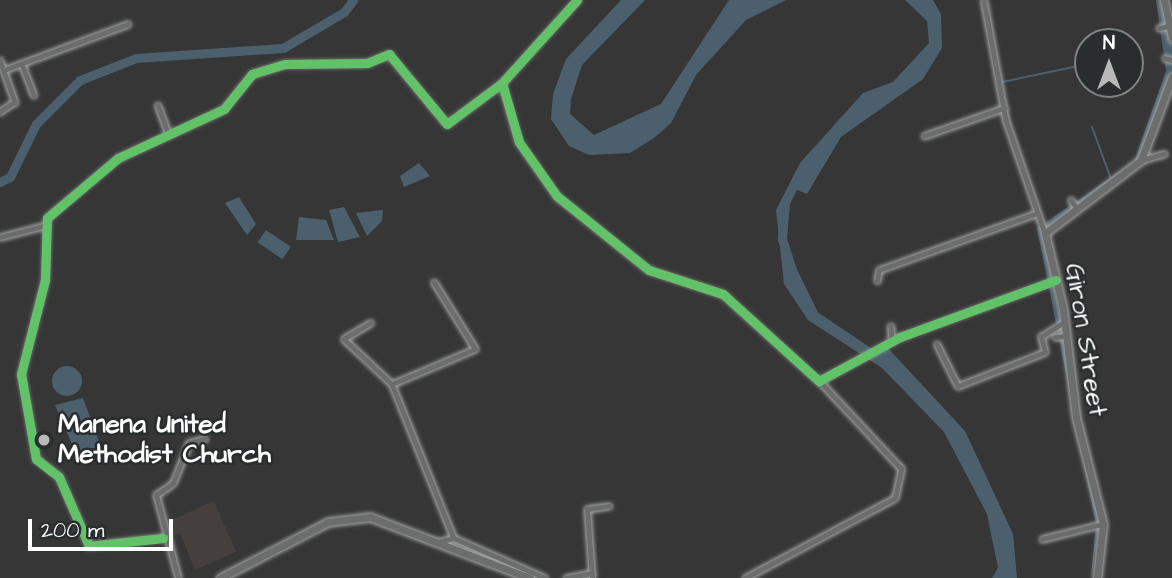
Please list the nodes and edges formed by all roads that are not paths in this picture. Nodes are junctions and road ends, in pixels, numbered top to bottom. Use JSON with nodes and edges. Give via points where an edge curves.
{"nodes":[{"id":1,"x":577,"y":0,"type":"edge"},
{"id":2,"x":984,"y":0,"type":"edge"},
{"id":3,"x":1164,"y":0,"type":"edge"},
{"id":4,"x":128,"y":24,"type":"dead end"},
{"id":5,"x":1167,"y":31,"type":"edge"},
{"id":6,"x":1165,"y":58,"type":"dead end"},
{"id":7,"x":0,"y":60,"type":"edge"},
{"id":8,"x":1172,"y":60,"type":"edge"},
{"id":9,"x":22,"y":64,"type":"junction"},
{"id":10,"x":4,"y":70,"type":"junction"},
{"id":11,"x":1172,"y":77,"type":"edge"},
{"id":12,"x":502,"y":83,"type":"junction"},
{"id":13,"x":33,"y":95,"type":"dead end"},
{"id":14,"x":158,"y":105,"type":"dead end"},
{"id":15,"x":1004,"y":108,"type":"junction"},
{"id":16,"x":0,"y":112,"type":"edge"},
{"id":17,"x":168,"y":132,"type":"junction"},
{"id":18,"x":924,"y":136,"type":"dead end"},
{"id":19,"x":1164,"y":154,"type":"dead end"},
{"id":20,"x":1141,"y":160,"type":"junction"},
{"id":21,"x":1037,"y":213,"type":"junction"},
{"id":22,"x":44,"y":226,"type":"junction"},
{"id":23,"x":1042,"y":229,"type":"junction"},
{"id":24,"x":0,"y":237,"type":"edge"},
{"id":25,"x":877,"y":281,"type":"dead end"},
{"id":26,"x":1053,"y":281,"type":"junction"},
{"id":27,"x":434,"y":284,"type":"dead end"},
{"id":28,"x":1062,"y":322,"type":"junction"},
{"id":29,"x":371,"y":323,"type":"dead end"},
{"id":30,"x":891,"y":326,"type":"dead end"},
{"id":31,"x":1065,"y":336,"type":"junction"},
{"id":32,"x":1055,"y":337,"type":"dead end"},
{"id":33,"x":892,"y":341,"type":"junction"},
{"id":34,"x":937,"y":344,"type":"dead end"},
{"id":35,"x":819,"y":381,"type":"junction"},
{"id":36,"x":392,"y":384,"type":"junction"},
{"id":37,"x":1075,"y":417,"type":"junction"},
{"id":38,"x":1066,"y":419,"type":"dead end"},
{"id":39,"x":1077,"y":430,"type":"junction"},
{"id":40,"x":1069,"y":432,"type":"dead end"},
{"id":41,"x":204,"y":439,"type":"dead end"},
{"id":42,"x":1080,"y":441,"type":"junction"},
{"id":43,"x":1072,"y":443,"type":"dead end"},
{"id":44,"x":609,"y":506,"type":"dead end"},
{"id":45,"x":1099,"y":521,"type":"junction"},
{"id":46,"x":163,"y":538,"type":"junction"},
{"id":47,"x":454,"y":538,"type":"junction"},
{"id":48,"x":1042,"y":539,"type":"dead end"},
{"id":49,"x":438,"y":542,"type":"junction"},
{"id":50,"x":592,"y":576,"type":"edge"},
{"id":51,"x":1095,"y":576,"type":"edge"},
{"id":52,"x":178,"y":578,"type":"edge"},
{"id":53,"x":220,"y":578,"type":"edge"},
{"id":54,"x":530,"y":578,"type":"edge"},
{"id":55,"x":545,"y":578,"type":"edge"},
{"id":56,"x":566,"y":578,"type":"edge"},
{"id":57,"x":746,"y":578,"type":"edge"}],
"edges":[{"from":1,"to":12,"type":"street"},
{"from":2,"to":15,"type":"street"},
{"from":3,"to":5,"type":"street"},
{"from":4,"to":9,"type":"street"},
{"from":6,"to":8,"type":"street"},
{"from":7,"to":10,"type":"street"},
{"from":9,"to":10,"type":"street"},
{"from":9,"to":13,"type":"street"},
{"from":10,"to":16,"type":"street","via":[[15,102]]},
{"from":11,"to":20,"type":"street","name":"Giron Street"},
{"from":12,"to":17,"type":"street","via":[[442,125],[388,54],[367,63],[285,64],[253,74],[223,109]]},
{"from":12,"to":35,"type":"street","via":[[519,142],[557,196],[649,270],[723,294]]},
{"from":14,"to":17,"type":"street"},
{"from":15,"to":18,"type":"street"},
{"from":15,"to":21,"type":"street"},
{"from":17,"to":22,"type":"street","via":[[118,158]]},
{"from":19,"to":20,"type":"street"},
{"from":20,"to":23,"type":"street","name":"Giron Street"},
{"from":21,"to":23,"type":"street"},
{"from":21,"to":25,"type":"street","via":[[879,270]]},
{"from":22,"to":24,"type":"street"},
{"from":22,"to":46,"type":"street","via":[[46,272],[21,374],[36,459],[59,477],[89,546],[156,534]]},
{"from":23,"to":26,"type":"street","name":"Giron Street"},
{"from":26,"to":28,"type":"street","name":"Giron Street"},
{"from":26,"to":33,"type":"street"},
{"from":27,"to":36,"type":"street","via":[[475,349]]},
{"from":28,"to":31,"type":"street","name":"Giron Street"},
{"from":28,"to":34,"type":"street","via":[[1041,337],[1045,352],[958,386]]},
{"from":29,"to":36,"type":"street","via":[[344,338]]},
{"from":30,"to":33,"type":"street"},
{"from":31,"to":32,"type":"street"},
{"from":31,"to":37,"type":"street","name":"Giron Street"},
{"from":33,"to":35,"type":"street"},
{"from":35,"to":57,"type":"street","via":[[901,469],[895,498]]},
{"from":36,"to":47,"type":"street"},
{"from":37,"to":38,"type":"street"},
{"from":37,"to":39,"type":"street","name":"Giron Street"},
{"from":39,"to":40,"type":"street"},
{"from":39,"to":42,"type":"street","name":"Giron Street"},
{"from":41,"to":46,"type":"street","via":[[189,443],[173,482],[157,492]]},
{"from":42,"to":43,"type":"street"},
{"from":42,"to":45,"type":"street","name":"Giron Street"},
{"from":44,"to":50,"type":"street","via":[[587,509]]},
{"from":45,"to":48,"type":"street"},
{"from":45,"to":51,"type":"street","name":"Giron Street"},
{"from":46,"to":52,"type":"street"},
{"from":47,"to":49,"type":"street"},
{"from":47,"to":55,"type":"street"},
{"from":49,"to":53,"type":"street","via":[[383,519],[356,517],[318,527]]},
{"from":49,"to":54,"type":"street"},
{"from":50,"to":56,"type":"street"}]}
